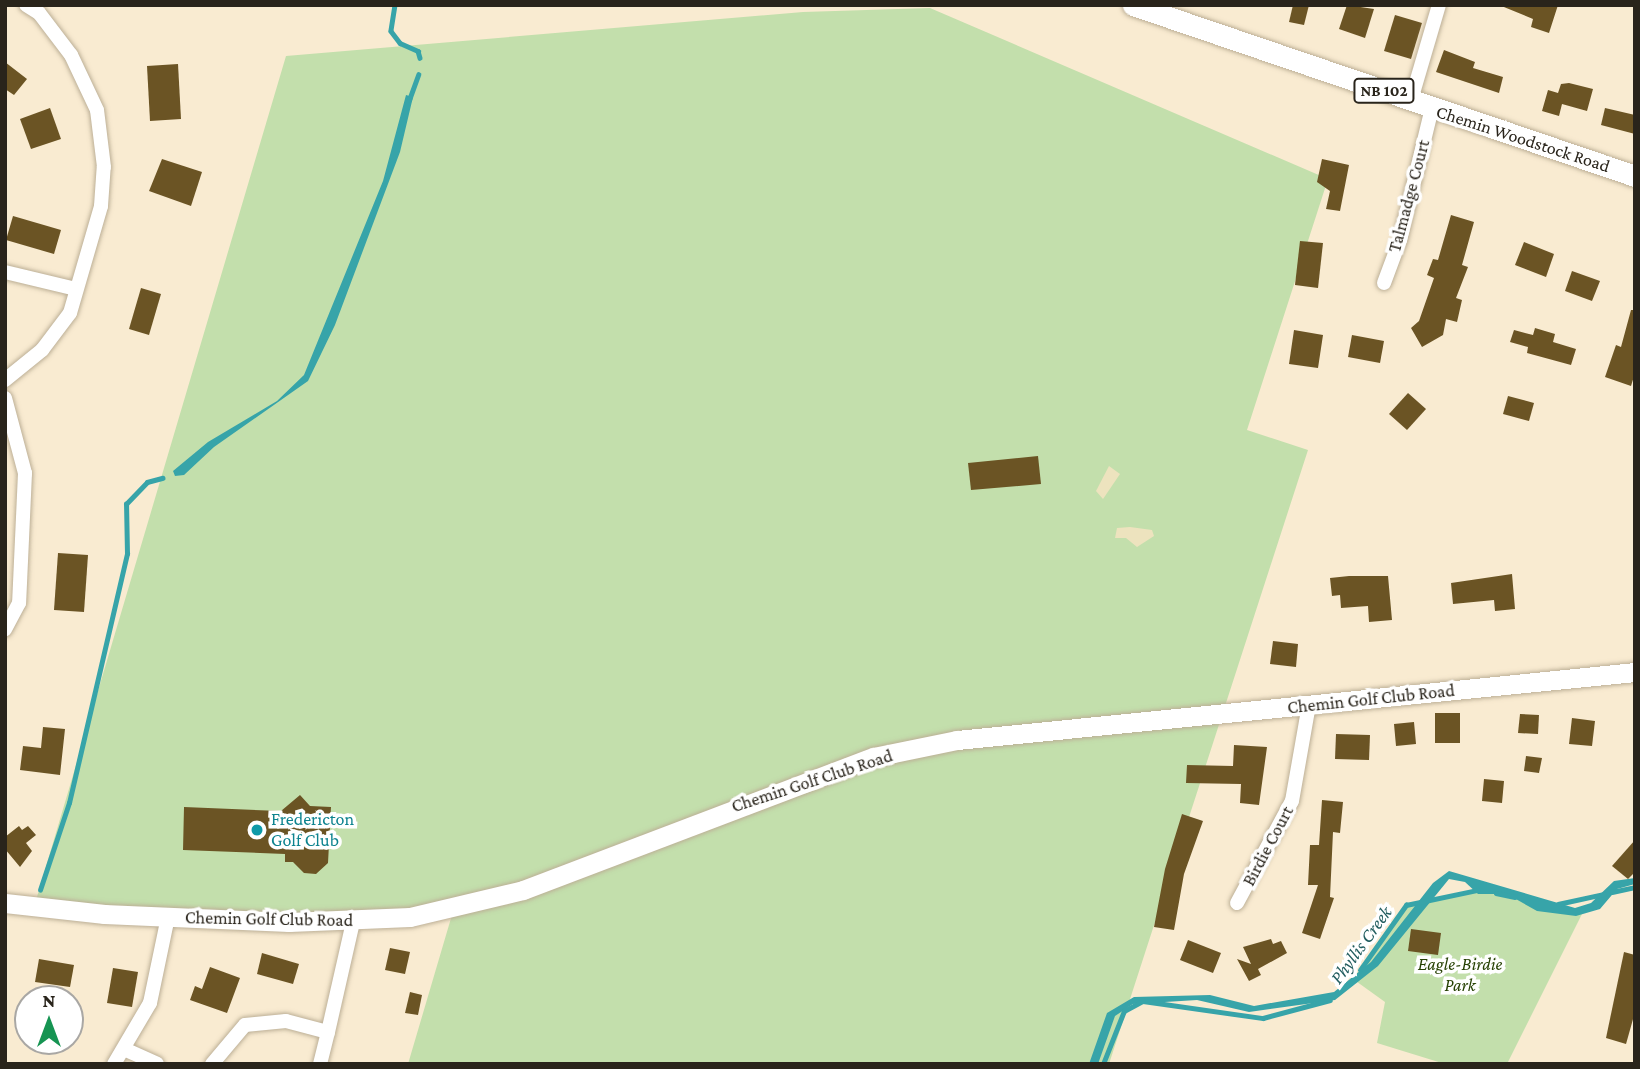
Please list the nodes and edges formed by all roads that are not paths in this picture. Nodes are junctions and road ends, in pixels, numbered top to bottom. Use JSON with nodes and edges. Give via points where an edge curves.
{"nodes":[{"id":1,"x":26,"y":5,"type":"edge"},
{"id":2,"x":1133,"y":5,"type":"edge"},
{"id":3,"x":1439,"y":5,"type":"edge"},
{"id":4,"x":1170,"y":11,"type":"edge"},
{"id":5,"x":1410,"y":100,"type":"junction"},
{"id":6,"x":1432,"y":108,"type":"junction"},
{"id":7,"x":1635,"y":176,"type":"edge"},
{"id":8,"x":5,"y":272,"type":"edge"},
{"id":9,"x":1384,"y":283,"type":"dead end"},
{"id":10,"x":76,"y":289,"type":"junction"},
{"id":11,"x":5,"y":380,"type":"edge"},
{"id":12,"x":5,"y":398,"type":"edge"},
{"id":13,"x":5,"y":629,"type":"edge"},
{"id":14,"x":1635,"y":672,"type":"edge"},
{"id":15,"x":1309,"y":705,"type":"junction"},
{"id":16,"x":5,"y":903,"type":"edge"},
{"id":17,"x":1237,"y":903,"type":"dead end"},
{"id":18,"x":168,"y":917,"type":"junction"},
{"id":19,"x":354,"y":922,"type":"junction"},
{"id":20,"x":328,"y":1032,"type":"junction"},
{"id":21,"x":124,"y":1049,"type":"junction"},
{"id":22,"x":114,"y":1064,"type":"edge"},
{"id":23,"x":157,"y":1064,"type":"edge"},
{"id":24,"x":212,"y":1064,"type":"edge"},
{"id":25,"x":320,"y":1064,"type":"edge"}],
"edges":[{"from":1,"to":10,"type":"street","via":[[39,13],[71,55],[97,110],[104,167],[101,206]]},
{"from":2,"to":4,"type":"main road","name":"Chemin Woodstock Road","number":"NB 102"},
{"from":3,"to":5,"type":"street"},
{"from":4,"to":5,"type":"main road","name":"Chemin Woodstock Road","number":"NB 102"},
{"from":5,"to":6,"type":"main road","name":"Chemin Woodstock Road","number":"NB 102"},
{"from":6,"to":7,"type":"main road","name":"Chemin Woodstock Road","number":"NB 102"},
{"from":6,"to":9,"type":"street","name":"Talmadge Court","via":[[1400,240]]},
{"from":8,"to":10,"type":"street"},
{"from":10,"to":11,"type":"street","via":[[71,313],[42,350]]},
{"from":12,"to":13,"type":"street","via":[[25,473],[19,603]]},
{"from":14,"to":15,"type":"street","name":"Chemin Golf Club Road"},
{"from":15,"to":17,"type":"street","name":"Birdie Court","via":[[1292,801]]},
{"from":15,"to":19,"type":"street","name":"Chemin Golf Club Road","via":[[1025,732],[874,757],[523,890],[410,917]]},
{"from":16,"to":18,"type":"street","name":"Chemin Golf Club Road"},
{"from":18,"to":19,"type":"street","name":"Chemin Golf Club Road"},
{"from":18,"to":21,"type":"street","via":[[150,1003]]},
{"from":19,"to":20,"type":"street"},
{"from":20,"to":24,"type":"street","via":[[286,1021],[245,1025]]},
{"from":20,"to":25,"type":"street"},
{"from":21,"to":22,"type":"street"},
{"from":21,"to":23,"type":"street"}]}
